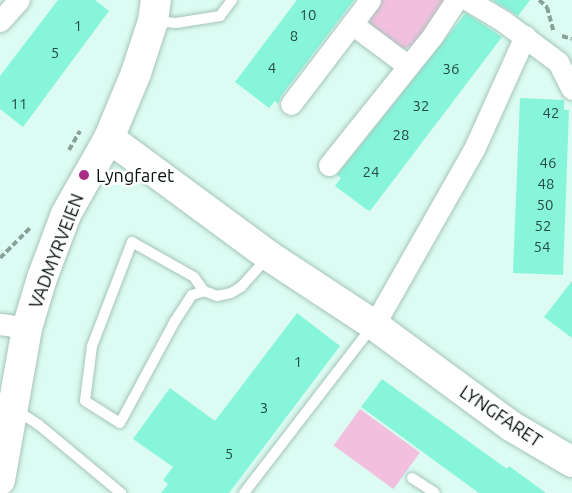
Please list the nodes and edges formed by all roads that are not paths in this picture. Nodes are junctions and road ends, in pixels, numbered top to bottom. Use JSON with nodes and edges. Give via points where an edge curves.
{"nodes":[{"id":1,"x":19,"y":0,"type":"edge"},
{"id":2,"x":232,"y":0,"type":"edge"},
{"id":3,"x":370,"y":0,"type":"edge"},
{"id":4,"x":456,"y":0,"type":"edge"},
{"id":5,"x":468,"y":0,"type":"edge"},
{"id":6,"x":155,"y":10,"type":"edge"},
{"id":7,"x":0,"y":21,"type":"edge"},
{"id":8,"x":352,"y":24,"type":"junction"},
{"id":9,"x":525,"y":36,"type":"junction"},
{"id":10,"x":407,"y":65,"type":"junction"},
{"id":11,"x":572,"y":89,"type":"edge"},
{"id":12,"x":291,"y":104,"type":"dead end"},
{"id":13,"x":109,"y":138,"type":"junction"},
{"id":14,"x":329,"y":165,"type":"dead end"},
{"id":15,"x":269,"y":256,"type":"junction"},
{"id":16,"x":204,"y":291,"type":"junction"},
{"id":17,"x":374,"y":325,"type":"junction"},
{"id":18,"x":14,"y":326,"type":"edge"},
{"id":19,"x":14,"y":408,"type":"junction"},
{"id":20,"x":572,"y":462,"type":"edge"},
{"id":21,"x":412,"y":478,"type":"dead end"},
{"id":22,"x":0,"y":480,"type":"edge"},
{"id":23,"x":121,"y":493,"type":"edge"},
{"id":24,"x":244,"y":493,"type":"edge"},
{"id":25,"x":435,"y":493,"type":"edge"}],
"edges":[{"from":1,"to":7,"type":"street"},
{"from":2,"to":6,"type":"lane","via":[[220,16],[176,23]]},
{"from":3,"to":8,"type":"street"},
{"from":4,"to":10,"type":"street"},
{"from":5,"to":9,"type":"street"},
{"from":6,"to":13,"type":"street","name":"VADMYRVEIEN","via":[[141,61]]},
{"from":8,"to":10,"type":"street"},
{"from":8,"to":12,"type":"street"},
{"from":9,"to":11,"type":"street","via":[[558,62]]},
{"from":9,"to":17,"type":"street","via":[[474,149]]},
{"from":10,"to":14,"type":"street"},
{"from":13,"to":15,"type":"street","name":"LYNGFARET"},
{"from":13,"to":18,"type":"street","name":"VADMYRVEIEN","via":[[66,214],[42,278]]},
{"from":15,"to":16,"type":"lane","via":[[231,293],[217,296]]},
{"from":15,"to":17,"type":"street","name":"LYNGFARET"},
{"from":16,"to":16,"type":"lane","via":[[192,295],[175,321],[120,423],[85,401],[92,346],[132,242],[194,277]]},
{"from":17,"to":20,"type":"street","name":"LYNGFARET","via":[[511,426]]},
{"from":17,"to":24,"type":"lane"},
{"from":18,"to":19,"type":"street","name":"VADMYRVEIEN"},
{"from":19,"to":22,"type":"street","name":"VADMYRVEIEN"},
{"from":19,"to":23,"type":"lane"},
{"from":21,"to":25,"type":"lane"}]}
